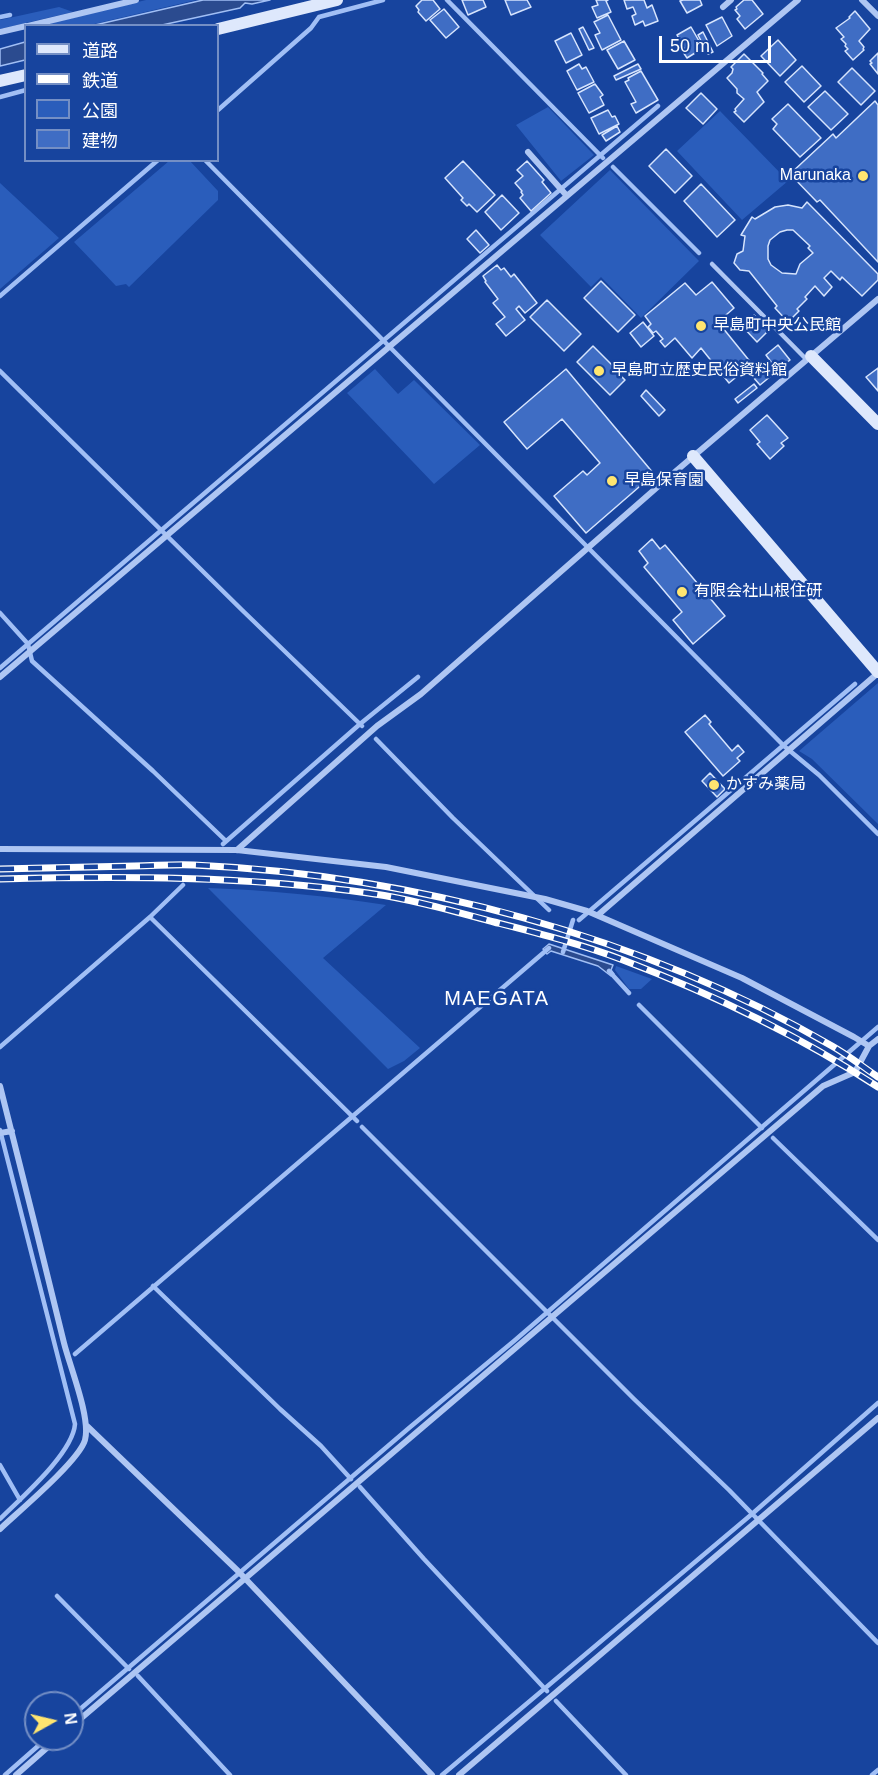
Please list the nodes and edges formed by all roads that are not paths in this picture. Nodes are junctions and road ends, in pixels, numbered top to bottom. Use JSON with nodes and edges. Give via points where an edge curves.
{"nodes":[{"id":1,"x":135,"y":0,"type":"edge"},
{"id":2,"x":337,"y":0,"type":"edge"},
{"id":3,"x":731,"y":0,"type":"edge"},
{"id":4,"x":798,"y":0,"type":"edge"},
{"id":5,"x":862,"y":0,"type":"edge"},
{"id":6,"x":723,"y":7,"type":"dead end"},
{"id":7,"x":878,"y":16,"type":"edge"},
{"id":8,"x":35,"y":24,"type":"edge"},
{"id":9,"x":24,"y":27,"type":"edge"},
{"id":10,"x":219,"y":29,"type":"edge"},
{"id":11,"x":0,"y":32,"type":"edge"},
{"id":12,"x":24,"y":75,"type":"edge"},
{"id":13,"x":0,"y":81,"type":"edge"},
{"id":14,"x":528,"y":152,"type":"dead end"},
{"id":15,"x":563,"y":191,"type":"junction"},
{"id":16,"x":712,"y":264,"type":"dead end"},
{"id":17,"x":878,"y":299,"type":"edge"},
{"id":18,"x":809,"y":358,"type":"junction"},
{"id":19,"x":878,"y":424,"type":"edge"},
{"id":20,"x":693,"y":456,"type":"junction"},
{"id":21,"x":878,"y":673,"type":"edge"},
{"id":22,"x":0,"y":677,"type":"edge"},
{"id":23,"x":0,"y":849,"type":"edge"},
{"id":24,"x":237,"y":850,"type":"junction"},
{"id":25,"x":592,"y":913,"type":"junction"},
{"id":26,"x":878,"y":1039,"type":"edge"},
{"id":27,"x":867,"y":1045,"type":"junction"},
{"id":28,"x":0,"y":1086,"type":"edge"},
{"id":29,"x":6,"y":1132,"type":"edge"},
{"id":30,"x":878,"y":1418,"type":"edge"},
{"id":31,"x":87,"y":1426,"type":"junction"},
{"id":32,"x":0,"y":1529,"type":"edge"},
{"id":33,"x":242,"y":1575,"type":"junction"},
{"id":34,"x":84,"y":1715,"type":"edge"},
{"id":35,"x":43,"y":1751,"type":"edge"},
{"id":36,"x":16,"y":1775,"type":"edge"},
{"id":37,"x":432,"y":1775,"type":"edge"},
{"id":38,"x":459,"y":1775,"type":"edge"}],
"edges":[{"from":1,"to":8,"type":"street"},
{"from":2,"to":10,"type":"street"},
{"from":3,"to":6,"type":"street"},
{"from":4,"to":15,"type":"street"},
{"from":5,"to":7,"type":"street"},
{"from":9,"to":11,"type":"street"},
{"from":12,"to":13,"type":"street"},
{"from":14,"to":15,"type":"street"},
{"from":15,"to":22,"type":"street","via":[[385,350]]},
{"from":16,"to":18,"type":"lane"},
{"from":17,"to":18,"type":"street"},
{"from":18,"to":19,"type":"street"},
{"from":18,"to":20,"type":"street"},
{"from":20,"to":21,"type":"street"},
{"from":20,"to":24,"type":"street"},
{"from":21,"to":25,"type":"street","via":[[790,751]]},
{"from":23,"to":24,"type":"street"},
{"from":24,"to":25,"type":"street","via":[[386,867],[544,898]]},
{"from":25,"to":27,"type":"street","via":[[742,978]]},
{"from":26,"to":27,"type":"street"},
{"from":27,"to":33,"type":"street","via":[[855,1072],[823,1086],[549,1321]]},
{"from":28,"to":29,"type":"street"},
{"from":29,"to":31,"type":"street"},
{"from":30,"to":38,"type":"street"},
{"from":31,"to":32,"type":"street","via":[[84,1443],[74,1456]]},
{"from":31,"to":33,"type":"street"},
{"from":33,"to":34,"type":"street"},
{"from":33,"to":37,"type":"street"},
{"from":35,"to":36,"type":"street"}]}
